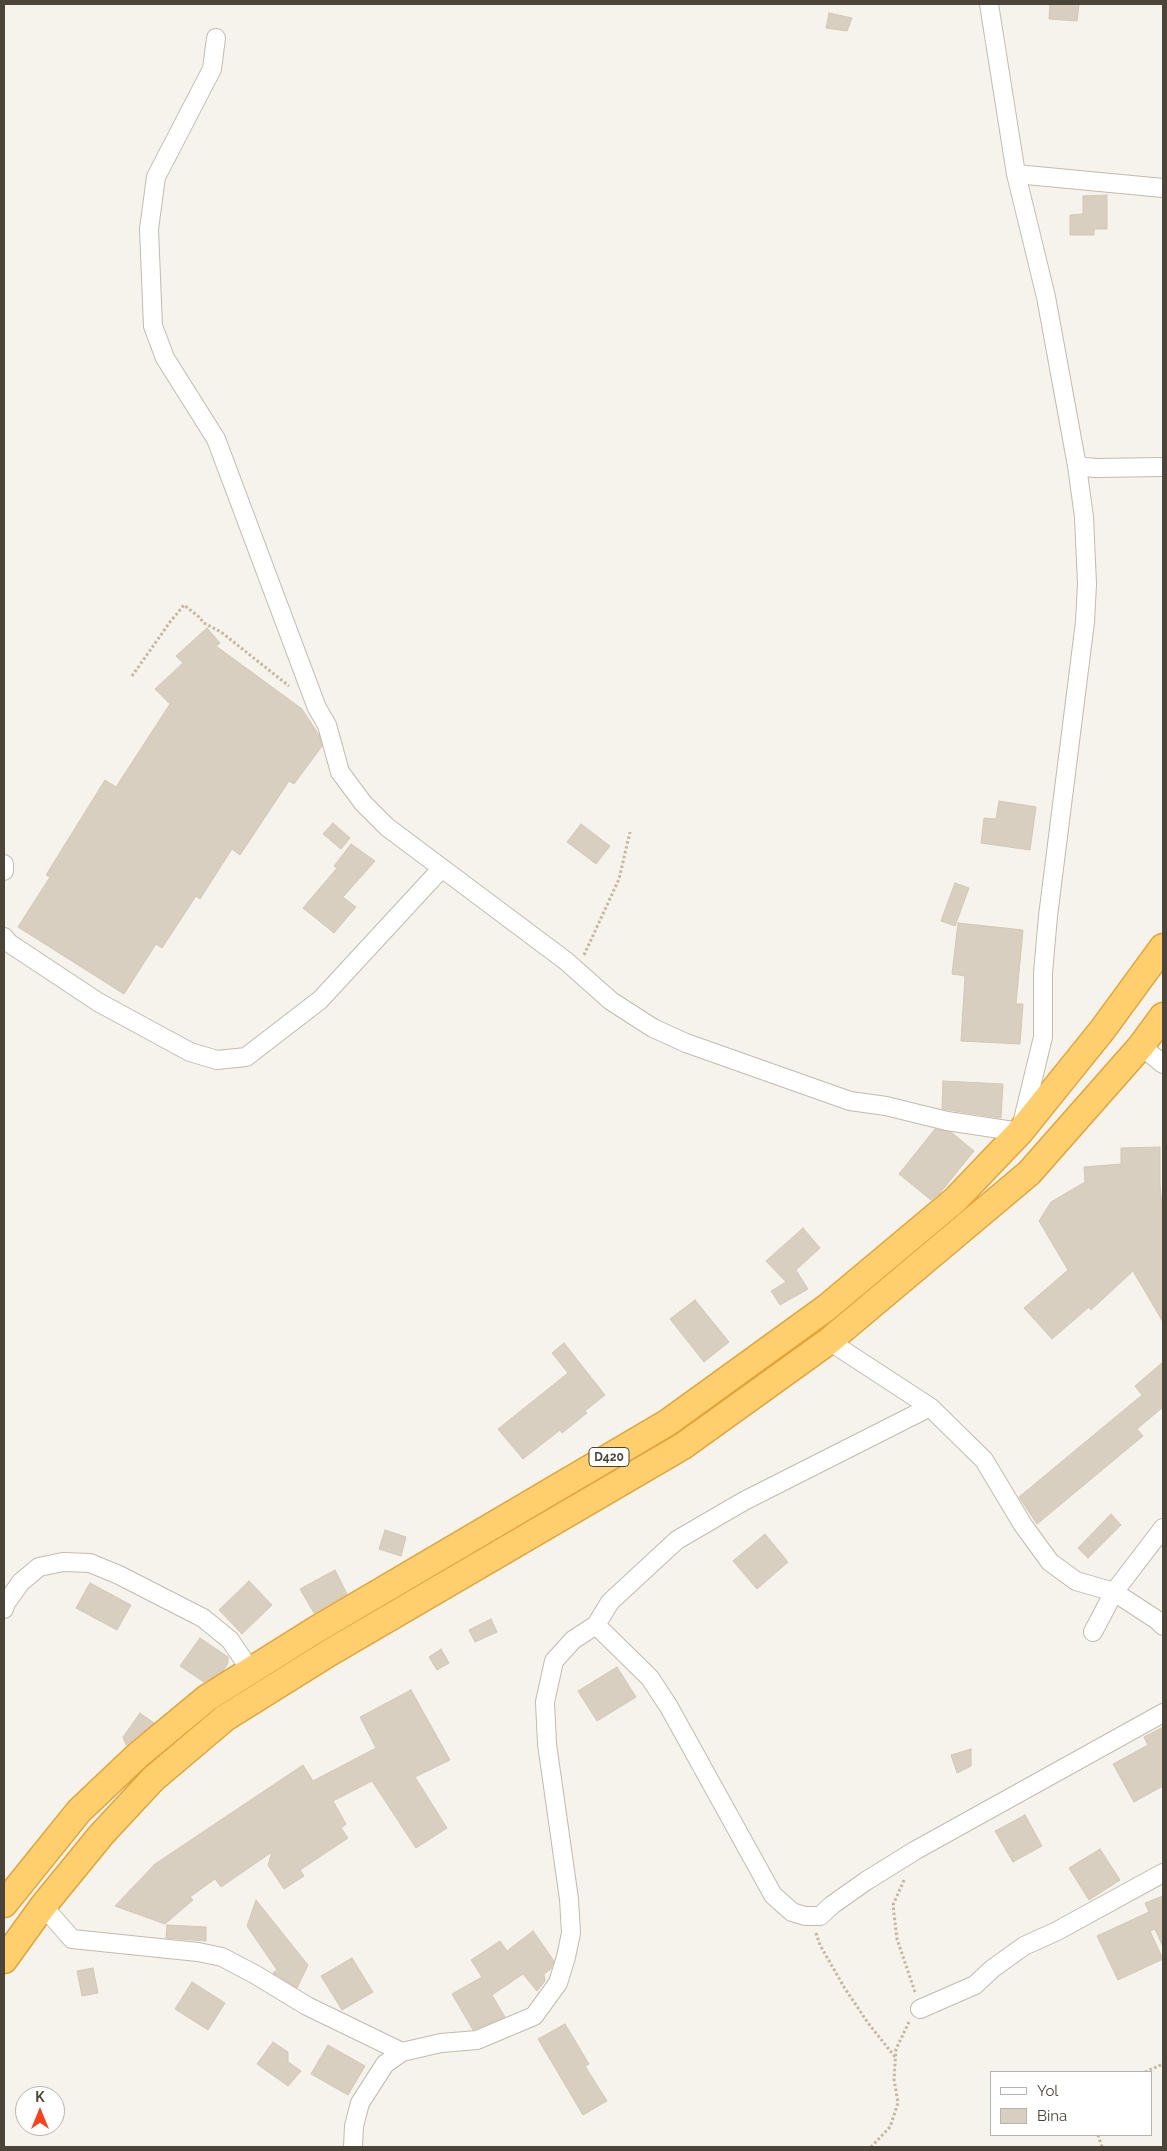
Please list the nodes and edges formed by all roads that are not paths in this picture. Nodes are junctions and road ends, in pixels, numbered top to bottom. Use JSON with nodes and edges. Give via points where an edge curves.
{"nodes":[{"id":1,"x":989,"y":4,"type":"edge"},
{"id":2,"x":216,"y":38,"type":"dead end"},
{"id":3,"x":1016,"y":174,"type":"junction"},
{"id":4,"x":1163,"y":188,"type":"edge"},
{"id":5,"x":1077,"y":466,"type":"junction"},
{"id":6,"x":1163,"y":467,"type":"edge"},
{"id":7,"x":442,"y":868,"type":"junction"},
{"id":8,"x":4,"y":937,"type":"edge"},
{"id":9,"x":1163,"y":947,"type":"edge"},
{"id":10,"x":1163,"y":1016,"type":"edge"},
{"id":11,"x":1141,"y":1046,"type":"junction"},
{"id":12,"x":1163,"y":1064,"type":"edge"},
{"id":13,"x":1020,"y":1132,"type":"junction"},
{"id":14,"x":829,"y":1341,"type":"junction"},
{"id":15,"x":930,"y":1407,"type":"junction"},
{"id":16,"x":1163,"y":1528,"type":"edge"},
{"id":17,"x":1114,"y":1592,"type":"junction"},
{"id":18,"x":4,"y":1609,"type":"edge"},
{"id":19,"x":596,"y":1624,"type":"junction"},
{"id":20,"x":1163,"y":1626,"type":"edge"},
{"id":21,"x":1093,"y":1632,"type":"dead end"},
{"id":22,"x":250,"y":1671,"type":"junction"},
{"id":23,"x":1163,"y":1713,"type":"edge"},
{"id":24,"x":1163,"y":1873,"type":"edge"},
{"id":25,"x":4,"y":1904,"type":"edge"},
{"id":26,"x":43,"y":1906,"type":"junction"},
{"id":27,"x":4,"y":1960,"type":"edge"},
{"id":28,"x":920,"y":2009,"type":"road end"},
{"id":29,"x":402,"y":2052,"type":"junction"},
{"id":30,"x":353,"y":2147,"type":"edge"}],
"edges":[{"from":1,"to":3,"type":"street"},
{"from":2,"to":7,"type":"street","via":[[212,69],[156,177],[149,229],[153,326],[165,358],[216,439],[316,708],[327,725],[340,772],[363,803],[387,826]]},
{"from":3,"to":4,"type":"street"},
{"from":3,"to":5,"type":"street","via":[[1046,297]]},
{"from":5,"to":6,"type":"street"},
{"from":5,"to":13,"type":"street","via":[[1084,517],[1086,622],[1048,916],[1043,973],[1043,1037]]},
{"from":7,"to":8,"type":"street","via":[[320,1000],[246,1057],[217,1060],[190,1052],[98,1002]]},
{"from":7,"to":13,"type":"street","via":[[578,971],[611,1000],[653,1028],[686,1043],[850,1101]]},
{"from":9,"to":13,"type":"highway","number":"D420","via":[[1103,1029]]},
{"from":10,"to":11,"type":"highway","number":"D420"},
{"from":11,"to":12,"type":"street"},
{"from":11,"to":14,"type":"highway","number":"D420","via":[[1029,1173]]},
{"from":13,"to":22,"type":"highway","number":"D420","via":[[955,1200],[826,1308],[667,1423]]},
{"from":14,"to":15,"type":"street"},
{"from":14,"to":26,"type":"highway","number":"D420","via":[[683,1446],[329,1653],[225,1718],[153,1779],[101,1835]]},
{"from":15,"to":17,"type":"street","via":[[984,1460],[1023,1525],[1050,1562],[1076,1581]]},
{"from":15,"to":19,"type":"street","via":[[744,1501],[677,1540],[610,1602]]},
{"from":16,"to":17,"type":"street"},
{"from":17,"to":20,"type":"street"},
{"from":17,"to":21,"type":"street"},
{"from":18,"to":22,"type":"street","via":[[21,1582],[39,1567],[63,1562],[90,1563],[203,1618],[230,1640]]},
{"from":19,"to":23,"type":"street","via":[[650,1678],[669,1707],[773,1895],[792,1912],[810,1916],[820,1916],[866,1881],[916,1850]]},
{"from":19,"to":29,"type":"street","via":[[573,1640],[554,1662],[545,1702],[547,1744],[571,1933],[558,1983],[534,2016],[477,2040],[441,2043]]},
{"from":22,"to":25,"type":"highway","number":"D420","via":[[207,1698],[98,1792]]},
{"from":24,"to":28,"type":"street","via":[[1024,1946],[974,1985]]},
{"from":26,"to":27,"type":"highway","number":"D420"},
{"from":26,"to":29,"type":"street","via":[[72,1939],[222,1957],[307,2006]]},
{"from":29,"to":30,"type":"street","via":[[384,2064],[360,2103]]}]}
